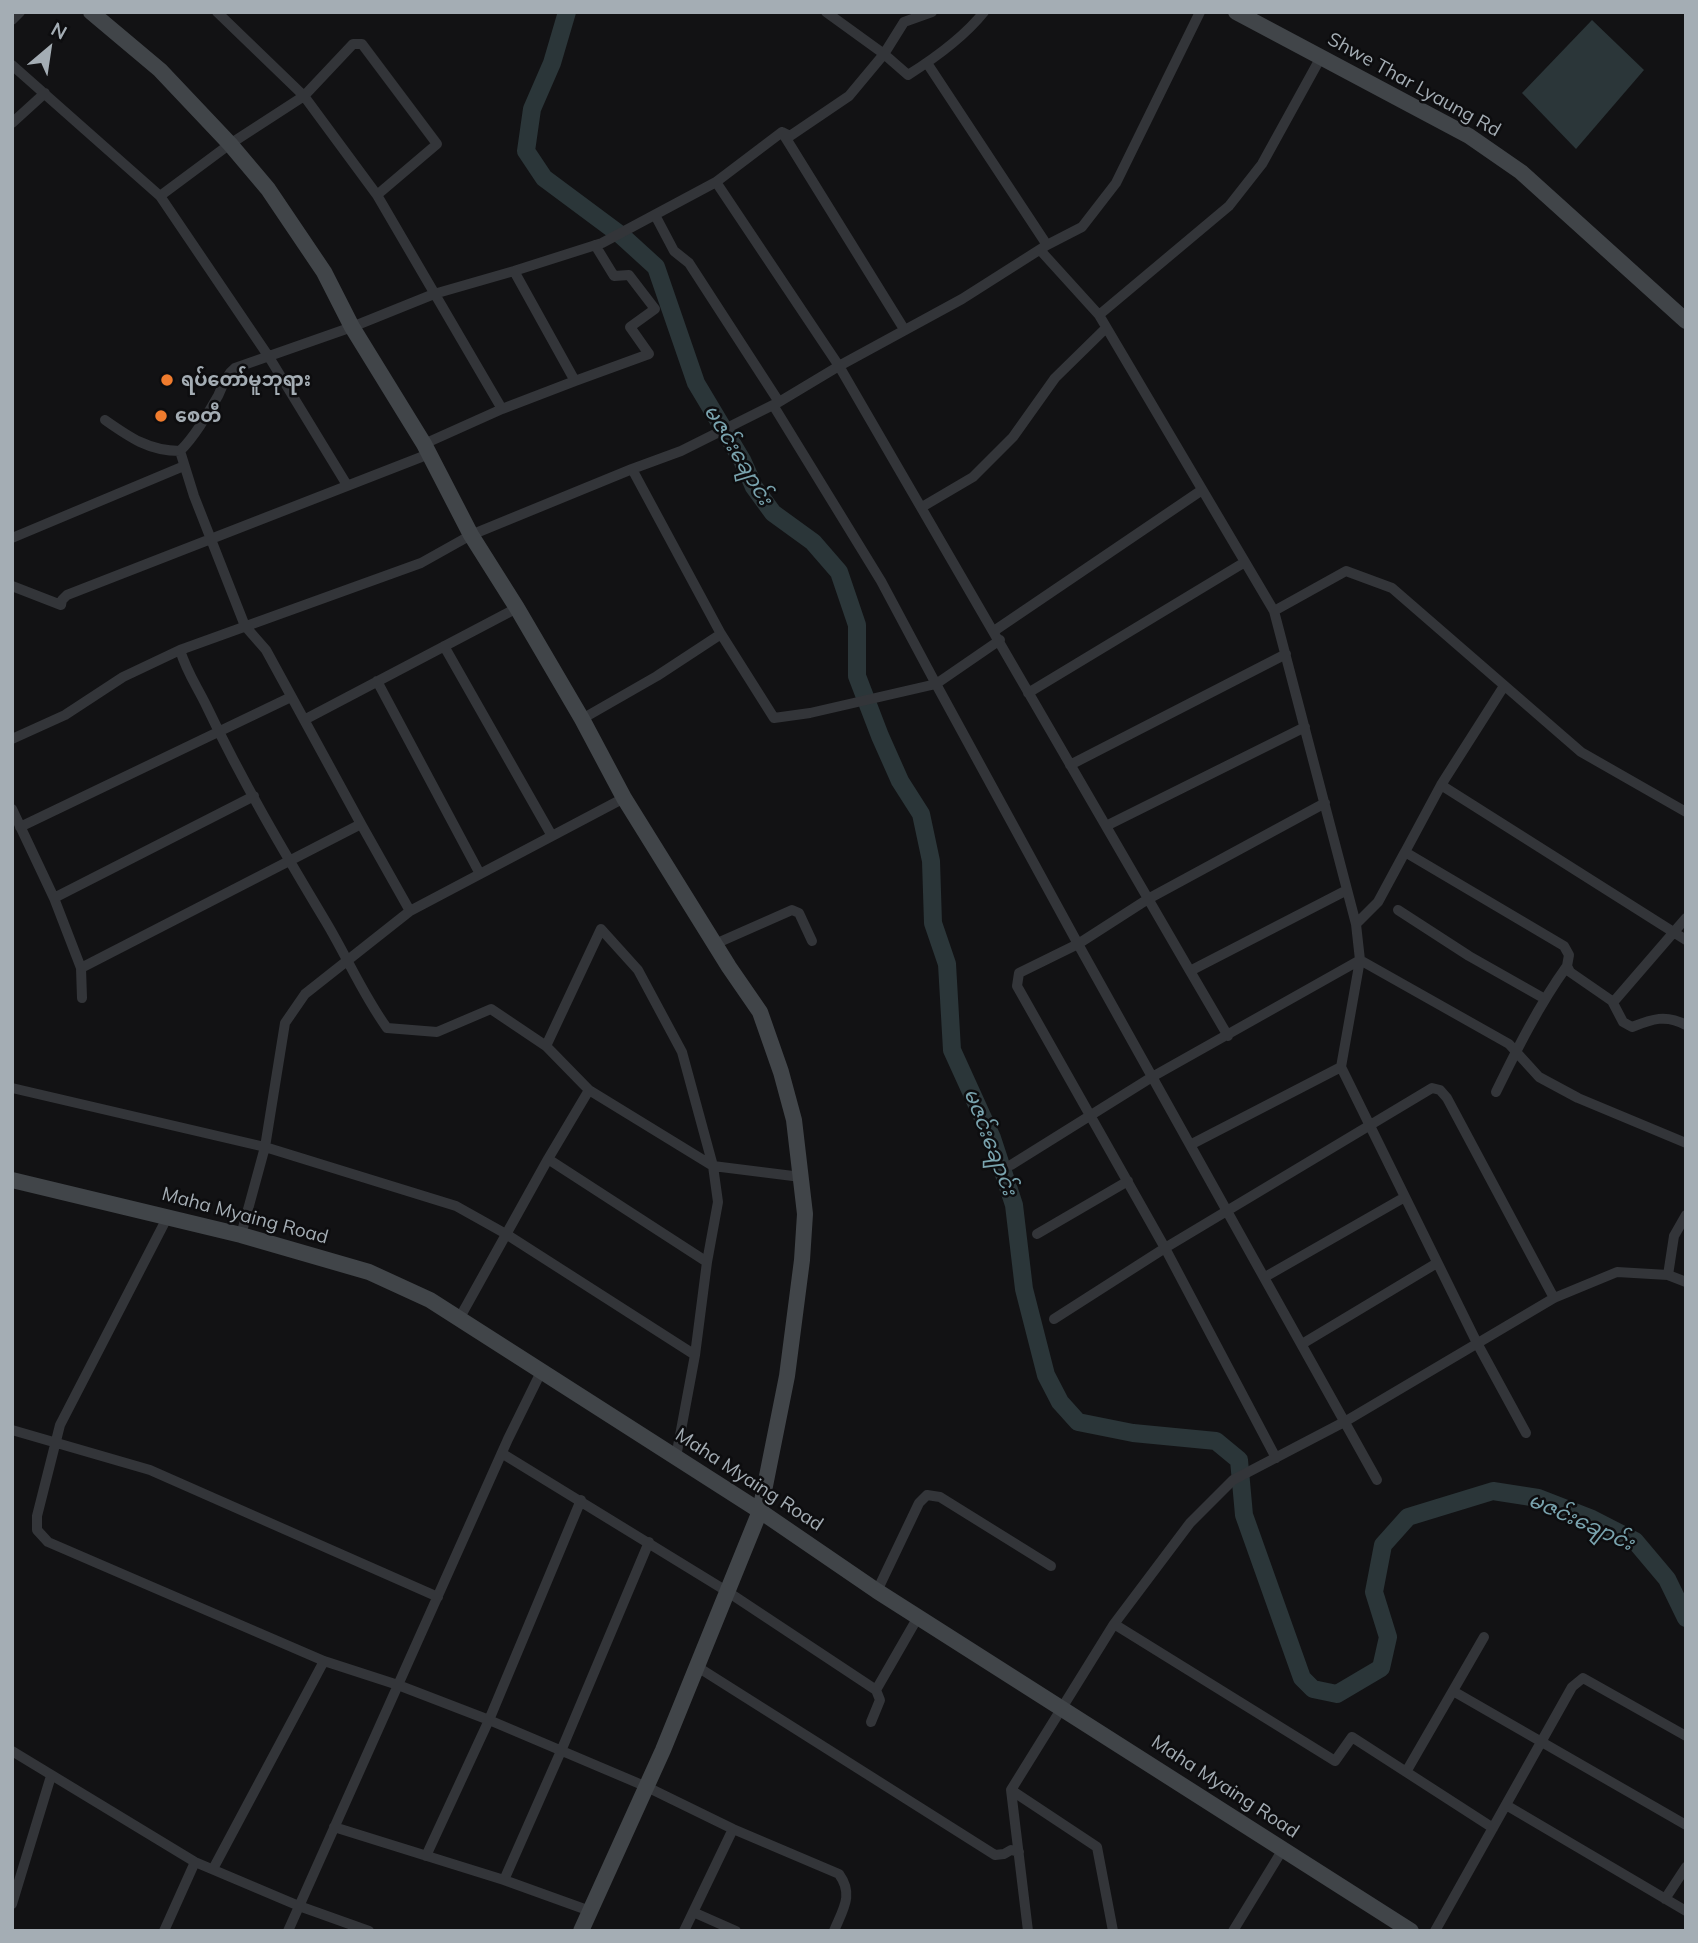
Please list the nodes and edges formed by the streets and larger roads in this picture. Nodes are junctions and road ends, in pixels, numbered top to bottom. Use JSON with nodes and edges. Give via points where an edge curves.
{"nodes":[{"id":1,"x":20,"y":12,"type":"edge"},
{"id":2,"x":91,"y":12,"type":"edge"},
{"id":3,"x":217,"y":12,"type":"edge"},
{"id":4,"x":826,"y":12,"type":"edge"},
{"id":5,"x":932,"y":12,"type":"edge"},
{"id":6,"x":984,"y":12,"type":"edge"},
{"id":7,"x":1200,"y":12,"type":"edge"},
{"id":8,"x":1236,"y":12,"type":"edge"},
{"id":9,"x":12,"y":20,"type":"edge"},
{"id":10,"x":884,"y":54,"type":"junction"},
{"id":11,"x":1321,"y":57,"type":"junction"},
{"id":12,"x":927,"y":63,"type":"junction"},
{"id":13,"x":12,"y":65,"type":"edge"},
{"id":14,"x":45,"y":93,"type":"junction"},
{"id":15,"x":304,"y":96,"type":"junction"},
{"id":16,"x":12,"y":123,"type":"edge"},
{"id":17,"x":782,"y":132,"type":"junction"},
{"id":18,"x":230,"y":144,"type":"junction"},
{"id":19,"x":716,"y":181,"type":"junction"},
{"id":20,"x":377,"y":195,"type":"junction"},
{"id":21,"x":160,"y":196,"type":"junction"},
{"id":22,"x":656,"y":215,"type":"junction"},
{"id":23,"x":599,"y":244,"type":"junction"},
{"id":24,"x":1044,"y":248,"type":"junction"},
{"id":25,"x":514,"y":271,"type":"junction"},
{"id":26,"x":434,"y":293,"type":"junction"},
{"id":27,"x":1098,"y":315,"type":"junction"},
{"id":28,"x":1686,"y":321,"type":"edge"},
{"id":29,"x":352,"y":327,"type":"junction"},
{"id":30,"x":1106,"y":328,"type":"junction"},
{"id":31,"x":904,"y":329,"type":"junction"},
{"id":32,"x":269,"y":357,"type":"junction"},
{"id":33,"x":839,"y":366,"type":"junction"},
{"id":34,"x":575,"y":381,"type":"junction"},
{"id":35,"x":776,"y":403,"type":"junction"},
{"id":36,"x":502,"y":409,"type":"junction"},
{"id":37,"x":105,"y":420,"type":"dead end"},
{"id":38,"x":427,"y":449,"type":"junction"},
{"id":39,"x":180,"y":451,"type":"junction"},
{"id":40,"x":184,"y":466,"type":"junction"},
{"id":41,"x":632,"y":469,"type":"junction"},
{"id":42,"x":347,"y":485,"type":"junction"},
{"id":43,"x":1202,"y":490,"type":"junction"},
{"id":44,"x":922,"y":507,"type":"junction"},
{"id":45,"x":471,"y":535,"type":"junction"},
{"id":46,"x":12,"y":538,"type":"edge"},
{"id":47,"x":211,"y":539,"type":"junction"},
{"id":48,"x":1245,"y":562,"type":"junction"},
{"id":49,"x":12,"y":586,"type":"edge"},
{"id":50,"x":517,"y":608,"type":"junction"},
{"id":51,"x":1274,"y":611,"type":"junction"},
{"id":52,"x":245,"y":626,"type":"junction"},
{"id":53,"x":721,"y":634,"type":"junction"},
{"id":54,"x":997,"y":636,"type":"junction"},
{"id":55,"x":444,"y":646,"type":"junction"},
{"id":56,"x":180,"y":650,"type":"junction"},
{"id":57,"x":1286,"y":654,"type":"junction"},
{"id":58,"x":377,"y":681,"type":"junction"},
{"id":59,"x":936,"y":684,"type":"junction"},
{"id":60,"x":1504,"y":686,"type":"junction"},
{"id":61,"x":1028,"y":693,"type":"junction"},
{"id":62,"x":291,"y":697,"type":"junction"},
{"id":63,"x":582,"y":719,"type":"junction"},
{"id":64,"x":304,"y":720,"type":"junction"},
{"id":65,"x":1304,"y":727,"type":"junction"},
{"id":66,"x":218,"y":732,"type":"junction"},
{"id":67,"x":12,"y":740,"type":"edge"},
{"id":68,"x":1070,"y":765,"type":"junction"},
{"id":69,"x":1441,"y":785,"type":"junction"},
{"id":70,"x":254,"y":796,"type":"junction"},
{"id":71,"x":624,"y":798,"type":"junction"},
{"id":72,"x":1325,"y":803,"type":"junction"},
{"id":73,"x":12,"y":808,"type":"edge"},
{"id":74,"x":1686,"y":812,"type":"edge"},
{"id":75,"x":361,"y":824,"type":"junction"},
{"id":76,"x":1106,"y":826,"type":"junction"},
{"id":77,"x":20,"y":827,"type":"junction"},
{"id":78,"x":552,"y":836,"type":"junction"},
{"id":79,"x":1405,"y":852,"type":"junction"},
{"id":80,"x":289,"y":861,"type":"junction"},
{"id":81,"x":480,"y":874,"type":"junction"},
{"id":82,"x":1347,"y":890,"type":"junction"},
{"id":83,"x":54,"y":898,"type":"junction"},
{"id":84,"x":1148,"y":899,"type":"junction"},
{"id":85,"x":1398,"y":910,"type":"dead end"},
{"id":86,"x":410,"y":911,"type":"junction"},
{"id":87,"x":1686,"y":918,"type":"edge"},
{"id":88,"x":1356,"y":923,"type":"junction"},
{"id":89,"x":1675,"y":933,"type":"junction"},
{"id":90,"x":1686,"y":940,"type":"edge"},
{"id":91,"x":812,"y":941,"type":"dead end"},
{"id":92,"x":715,"y":944,"type":"junction"},
{"id":93,"x":1078,"y":944,"type":"junction"},
{"id":94,"x":347,"y":958,"type":"junction"},
{"id":95,"x":1360,"y":960,"type":"junction"},
{"id":96,"x":1567,"y":965,"type":"junction"},
{"id":97,"x":81,"y":968,"type":"junction"},
{"id":98,"x":1190,"y":971,"type":"junction"},
{"id":99,"x":82,"y":998,"type":"dead end"},
{"id":100,"x":1545,"y":999,"type":"junction"},
{"id":101,"x":1612,"y":1001,"type":"junction"},
{"id":102,"x":1686,"y":1025,"type":"edge"},
{"id":103,"x":1228,"y":1036,"type":"junction"},
{"id":104,"x":546,"y":1046,"type":"junction"},
{"id":105,"x":1516,"y":1051,"type":"junction"},
{"id":106,"x":1340,"y":1067,"type":"junction"},
{"id":107,"x":1152,"y":1077,"type":"junction"},
{"id":108,"x":12,"y":1088,"type":"edge"},
{"id":109,"x":589,"y":1090,"type":"junction"},
{"id":110,"x":1496,"y":1092,"type":"dead end"},
{"id":111,"x":1091,"y":1116,"type":"junction"},
{"id":112,"x":1370,"y":1126,"type":"junction"},
{"id":113,"x":1686,"y":1143,"type":"edge"},
{"id":114,"x":1190,"y":1145,"type":"junction"},
{"id":115,"x":265,"y":1147,"type":"junction"},
{"id":116,"x":548,"y":1159,"type":"junction"},
{"id":117,"x":1011,"y":1165,"type":"dead end"},
{"id":118,"x":713,"y":1166,"type":"junction"},
{"id":119,"x":801,"y":1177,"type":"junction"},
{"id":120,"x":12,"y":1180,"type":"edge"},
{"id":121,"x":1128,"y":1181,"type":"junction"},
{"id":122,"x":1405,"y":1197,"type":"junction"},
{"id":123,"x":1227,"y":1211,"type":"junction"},
{"id":124,"x":1686,"y":1215,"type":"edge"},
{"id":125,"x":168,"y":1216,"type":"junction"},
{"id":126,"x":506,"y":1234,"type":"junction"},
{"id":127,"x":1037,"y":1234,"type":"dead end"},
{"id":128,"x":241,"y":1235,"type":"junction"},
{"id":129,"x":1165,"y":1248,"type":"junction"},
{"id":130,"x":707,"y":1262,"type":"junction"},
{"id":131,"x":1437,"y":1262,"type":"junction"},
{"id":132,"x":1668,"y":1275,"type":"junction"},
{"id":133,"x":1265,"y":1277,"type":"junction"},
{"id":134,"x":1686,"y":1282,"type":"edge"},
{"id":135,"x":1554,"y":1298,"type":"junction"},
{"id":136,"x":459,"y":1319,"type":"junction"},
{"id":137,"x":1054,"y":1320,"type":"dead end"},
{"id":138,"x":1477,"y":1343,"type":"junction"},
{"id":139,"x":1302,"y":1344,"type":"junction"},
{"id":140,"x":695,"y":1355,"type":"junction"},
{"id":141,"x":542,"y":1370,"type":"junction"},
{"id":142,"x":1346,"y":1421,"type":"junction"},
{"id":143,"x":12,"y":1430,"type":"edge"},
{"id":144,"x":1526,"y":1433,"type":"dead end"},
{"id":145,"x":57,"y":1442,"type":"junction"},
{"id":146,"x":503,"y":1454,"type":"junction"},
{"id":147,"x":676,"y":1457,"type":"junction"},
{"id":148,"x":1275,"y":1459,"type":"junction"},
{"id":149,"x":1377,"y":1480,"type":"dead end"},
{"id":150,"x":580,"y":1500,"type":"junction"},
{"id":151,"x":760,"y":1511,"type":"junction"},
{"id":152,"x":649,"y":1542,"type":"junction"},
{"id":153,"x":1051,"y":1566,"type":"dead end"},
{"id":154,"x":877,"y":1591,"type":"junction"},
{"id":155,"x":728,"y":1592,"type":"junction"},
{"id":156,"x":438,"y":1597,"type":"junction"},
{"id":157,"x":918,"y":1617,"type":"junction"},
{"id":158,"x":1114,"y":1624,"type":"junction"},
{"id":159,"x":1484,"y":1637,"type":"dead end"},
{"id":160,"x":324,"y":1661,"type":"junction"},
{"id":161,"x":696,"y":1666,"type":"junction"},
{"id":162,"x":398,"y":1685,"type":"junction"},
{"id":163,"x":876,"y":1690,"type":"junction"},
{"id":164,"x":1453,"y":1691,"type":"junction"},
{"id":165,"x":1063,"y":1709,"type":"junction"},
{"id":166,"x":489,"y":1720,"type":"junction"},
{"id":167,"x":871,"y":1722,"type":"dead end"},
{"id":168,"x":1686,"y":1736,"type":"edge"},
{"id":169,"x":1541,"y":1741,"type":"junction"},
{"id":170,"x":12,"y":1751,"type":"edge"},
{"id":171,"x":561,"y":1751,"type":"junction"},
{"id":172,"x":1406,"y":1772,"type":"junction"},
{"id":173,"x":51,"y":1776,"type":"junction"},
{"id":174,"x":647,"y":1787,"type":"junction"},
{"id":175,"x":1010,"y":1790,"type":"junction"},
{"id":176,"x":1506,"y":1805,"type":"junction"},
{"id":177,"x":1686,"y":1825,"type":"edge"},
{"id":178,"x":334,"y":1827,"type":"junction"},
{"id":179,"x":1493,"y":1828,"type":"junction"},
{"id":180,"x":733,"y":1829,"type":"junction"},
{"id":181,"x":1283,"y":1849,"type":"junction"},
{"id":182,"x":1019,"y":1852,"type":"junction"},
{"id":183,"x":426,"y":1856,"type":"junction"},
{"id":184,"x":195,"y":1862,"type":"junction"},
{"id":185,"x":1686,"y":1867,"type":"edge"},
{"id":186,"x":213,"y":1869,"type":"junction"},
{"id":187,"x":504,"y":1880,"type":"junction"},
{"id":188,"x":1665,"y":1899,"type":"junction"},
{"id":189,"x":12,"y":1904,"type":"edge"},
{"id":190,"x":299,"y":1906,"type":"junction"},
{"id":191,"x":590,"y":1911,"type":"junction"},
{"id":192,"x":1686,"y":1911,"type":"edge"},
{"id":193,"x":693,"y":1912,"type":"junction"},
{"id":194,"x":164,"y":1931,"type":"edge"},
{"id":195,"x":288,"y":1931,"type":"edge"},
{"id":196,"x":369,"y":1931,"type":"edge"},
{"id":197,"x":581,"y":1931,"type":"edge"},
{"id":198,"x":684,"y":1931,"type":"edge"},
{"id":199,"x":736,"y":1931,"type":"edge"},
{"id":200,"x":834,"y":1931,"type":"edge"},
{"id":201,"x":1028,"y":1931,"type":"edge"},
{"id":202,"x":1113,"y":1931,"type":"edge"},
{"id":203,"x":1233,"y":1931,"type":"edge"},
{"id":204,"x":1411,"y":1931,"type":"edge"},
{"id":205,"x":1435,"y":1931,"type":"edge"}],
"edges":[{"from":1,"to":9,"type":"street"},
{"from":2,"to":18,"type":"street","via":[[160,70]]},
{"from":3,"to":15,"type":"street"},
{"from":4,"to":10,"type":"street"},
{"from":5,"to":10,"type":"street","via":[[904,22]]},
{"from":6,"to":12,"type":"street"},
{"from":7,"to":24,"type":"street","via":[[1116,183],[1082,227]]},
{"from":8,"to":11,"type":"street","name":"Shwe Thar Lyaung Rd"},
{"from":10,"to":12,"type":"street","via":[[908,75]]},
{"from":10,"to":17,"type":"street","via":[[849,96],[790,136]]},
{"from":11,"to":27,"type":"street","via":[[1262,164],[1229,206]]},
{"from":11,"to":28,"type":"street","name":"Shwe Thar Lyaung Rd","via":[[1469,136],[1521,172]]},
{"from":12,"to":24,"type":"street"},
{"from":13,"to":14,"type":"street"},
{"from":14,"to":16,"type":"street"},
{"from":14,"to":21,"type":"street"},
{"from":15,"to":18,"type":"street"},
{"from":15,"to":20,"type":"street"},
{"from":15,"to":20,"type":"street","via":[[353,44],[362,44],[437,144]]},
{"from":17,"to":19,"type":"street"},
{"from":17,"to":31,"type":"street"},
{"from":18,"to":21,"type":"street"},
{"from":18,"to":29,"type":"street","via":[[268,189],[324,272]]},
{"from":19,"to":22,"type":"street"},
{"from":19,"to":33,"type":"street"},
{"from":20,"to":26,"type":"street"},
{"from":21,"to":32,"type":"street"},
{"from":22,"to":23,"type":"street"},
{"from":22,"to":35,"type":"street","via":[[674,251],[689,263]]},
{"from":23,"to":25,"type":"street"},
{"from":23,"to":34,"type":"street","via":[[614,276],[629,275],[655,309],[630,327],[649,354]]},
{"from":24,"to":27,"type":"street"},
{"from":24,"to":31,"type":"street"},
{"from":25,"to":26,"type":"street"},
{"from":25,"to":34,"type":"street"},
{"from":26,"to":29,"type":"street"},
{"from":26,"to":36,"type":"street"},
{"from":27,"to":30,"type":"street"},
{"from":29,"to":32,"type":"street"},
{"from":29,"to":38,"type":"street"},
{"from":30,"to":43,"type":"street"},
{"from":30,"to":44,"type":"street","via":[[1055,378],[1013,437],[973,477]]},
{"from":31,"to":33,"type":"street"},
{"from":32,"to":39,"type":"street","via":[[230,371]]},
{"from":32,"to":42,"type":"street"},
{"from":33,"to":35,"type":"street"},
{"from":33,"to":44,"type":"street"},
{"from":34,"to":36,"type":"street"},
{"from":35,"to":41,"type":"street","via":[[681,451]]},
{"from":35,"to":59,"type":"street"},
{"from":36,"to":38,"type":"street"},
{"from":37,"to":39,"type":"street","via":[[143,445]]},
{"from":38,"to":42,"type":"street"},
{"from":38,"to":45,"type":"street"},
{"from":39,"to":40,"type":"street"},
{"from":40,"to":46,"type":"street"},
{"from":40,"to":47,"type":"street"},
{"from":41,"to":45,"type":"street"},
{"from":41,"to":53,"type":"street"},
{"from":42,"to":47,"type":"street"},
{"from":43,"to":48,"type":"street"},
{"from":43,"to":54,"type":"street"},
{"from":44,"to":54,"type":"street"},
{"from":45,"to":50,"type":"street"},
{"from":45,"to":52,"type":"street","via":[[421,563]]},
{"from":47,"to":49,"type":"street","via":[[67,595],[61,606]]},
{"from":47,"to":52,"type":"street"},
{"from":48,"to":51,"type":"street"},
{"from":48,"to":61,"type":"street"},
{"from":50,"to":55,"type":"street"},
{"from":50,"to":63,"type":"street"},
{"from":51,"to":57,"type":"street"},
{"from":51,"to":60,"type":"street","via":[[1346,571],[1392,588]]},
{"from":52,"to":56,"type":"street"},
{"from":52,"to":62,"type":"street","via":[[266,650]]},
{"from":53,"to":59,"type":"street","via":[[774,718]]},
{"from":53,"to":63,"type":"street"},
{"from":54,"to":59,"type":"street"},
{"from":54,"to":61,"type":"street"},
{"from":55,"to":58,"type":"street"},
{"from":55,"to":78,"type":"street"},
{"from":56,"to":66,"type":"street"},
{"from":56,"to":67,"type":"street"},
{"from":57,"to":65,"type":"street"},
{"from":57,"to":68,"type":"street"},
{"from":58,"to":64,"type":"street"},
{"from":58,"to":81,"type":"street"},
{"from":59,"to":93,"type":"street"},
{"from":60,"to":69,"type":"street"},
{"from":60,"to":74,"type":"street","via":[[1581,752]]},
{"from":61,"to":68,"type":"street"},
{"from":62,"to":64,"type":"street"},
{"from":62,"to":66,"type":"street"},
{"from":63,"to":71,"type":"street"},
{"from":64,"to":75,"type":"street"},
{"from":65,"to":72,"type":"street"},
{"from":65,"to":76,"type":"street"},
{"from":66,"to":70,"type":"street"},
{"from":66,"to":77,"type":"street"},
{"from":68,"to":76,"type":"street"},
{"from":69,"to":79,"type":"street"},
{"from":69,"to":89,"type":"street"},
{"from":70,"to":80,"type":"street"},
{"from":70,"to":83,"type":"street"},
{"from":71,"to":78,"type":"street"},
{"from":71,"to":92,"type":"street"},
{"from":72,"to":82,"type":"street"},
{"from":72,"to":84,"type":"street"},
{"from":73,"to":77,"type":"street"},
{"from":75,"to":80,"type":"street"},
{"from":75,"to":86,"type":"street"},
{"from":76,"to":84,"type":"street"},
{"from":77,"to":83,"type":"street"},
{"from":78,"to":81,"type":"street"},
{"from":79,"to":88,"type":"street","via":[[1378,902]]},
{"from":79,"to":96,"type":"street","via":[[1564,946],[1569,955]]},
{"from":80,"to":94,"type":"street"},
{"from":80,"to":97,"type":"street"},
{"from":81,"to":86,"type":"street"},
{"from":82,"to":88,"type":"street"},
{"from":82,"to":98,"type":"street"},
{"from":83,"to":97,"type":"street"},
{"from":84,"to":93,"type":"street"},
{"from":84,"to":98,"type":"street"},
{"from":85,"to":100,"type":"street"},
{"from":86,"to":94,"type":"street"},
{"from":87,"to":89,"type":"street"},
{"from":88,"to":95,"type":"street"},
{"from":89,"to":90,"type":"street"},
{"from":89,"to":101,"type":"street"},
{"from":91,"to":92,"type":"street","via":[[799,913],[792,910]]},
{"from":92,"to":119,"type":"street","via":[[760,1012],[794,1120]]},
{"from":93,"to":107,"type":"street"},
{"from":93,"to":111,"type":"street","via":[[1019,973],[1017,986]]},
{"from":94,"to":104,"type":"street","via":[[368,1002],[387,1028],[437,1032],[491,1009]]},
{"from":94,"to":115,"type":"street","via":[[305,994],[285,1023]]},
{"from":95,"to":103,"type":"street"},
{"from":95,"to":105,"type":"street"},
{"from":95,"to":106,"type":"street"},
{"from":96,"to":100,"type":"street"},
{"from":96,"to":101,"type":"street","via":[[1570,972]]},
{"from":97,"to":99,"type":"street"},
{"from":98,"to":103,"type":"street"},
{"from":100,"to":105,"type":"street"},
{"from":101,"to":102,"type":"street","via":[[1623,1022],[1632,1027],[1657,1017]]},
{"from":103,"to":107,"type":"street"},
{"from":104,"to":109,"type":"street"},
{"from":104,"to":118,"type":"street","via":[[601,929],[638,970],[682,1052]]},
{"from":105,"to":110,"type":"street"},
{"from":105,"to":113,"type":"street","via":[[1539,1077]]},
{"from":106,"to":112,"type":"street"},
{"from":106,"to":114,"type":"street"},
{"from":107,"to":111,"type":"street"},
{"from":107,"to":114,"type":"street"},
{"from":108,"to":115,"type":"street"},
{"from":109,"to":116,"type":"street"},
{"from":109,"to":118,"type":"street"},
{"from":111,"to":117,"type":"street"},
{"from":111,"to":121,"type":"street"},
{"from":112,"to":122,"type":"street"},
{"from":112,"to":123,"type":"street"},
{"from":112,"to":135,"type":"street","via":[[1421,1093],[1440,1090]]},
{"from":114,"to":123,"type":"street"},
{"from":115,"to":126,"type":"street","via":[[456,1206]]},
{"from":115,"to":128,"type":"street"},
{"from":116,"to":126,"type":"street"},
{"from":116,"to":130,"type":"street"},
{"from":118,"to":119,"type":"street"},
{"from":118,"to":130,"type":"street","via":[[718,1202]]},
{"from":119,"to":151,"type":"street","via":[[805,1213],[802,1260],[787,1376]]},
{"from":120,"to":125,"type":"street","name":"Maha Myaing Road"},
{"from":121,"to":127,"type":"street"},
{"from":121,"to":129,"type":"street"},
{"from":122,"to":131,"type":"street"},
{"from":122,"to":133,"type":"street"},
{"from":123,"to":129,"type":"street"},
{"from":123,"to":133,"type":"street"},
{"from":124,"to":132,"type":"street","via":[[1674,1236]]},
{"from":125,"to":128,"type":"street","name":"Maha Myaing Road"},
{"from":125,"to":145,"type":"street","via":[[60,1425]]},
{"from":126,"to":136,"type":"street"},
{"from":126,"to":140,"type":"street"},
{"from":128,"to":136,"type":"street","name":"Maha Myaing Road","via":[[369,1272]]},
{"from":129,"to":137,"type":"street"},
{"from":129,"to":148,"type":"street"},
{"from":130,"to":140,"type":"street"},
{"from":131,"to":138,"type":"street"},
{"from":131,"to":139,"type":"street"},
{"from":132,"to":134,"type":"street"},
{"from":132,"to":135,"type":"street","via":[[1617,1272]]},
{"from":133,"to":139,"type":"street"},
{"from":135,"to":138,"type":"street"},
{"from":136,"to":141,"type":"street","name":"Maha Myaing Road"},
{"from":138,"to":142,"type":"street"},
{"from":138,"to":144,"type":"street"},
{"from":139,"to":142,"type":"street"},
{"from":140,"to":147,"type":"street"},
{"from":141,"to":146,"type":"street"},
{"from":141,"to":147,"type":"street","name":"Maha Myaing Road"},
{"from":142,"to":148,"type":"street"},
{"from":142,"to":149,"type":"street"},
{"from":143,"to":145,"type":"street"},
{"from":145,"to":156,"type":"street","via":[[150,1469]]},
{"from":145,"to":160,"type":"street","via":[[37,1516],[37,1530],[48,1542]]},
{"from":146,"to":150,"type":"street"},
{"from":146,"to":156,"type":"street"},
{"from":147,"to":151,"type":"street","name":"Maha Myaing Road"},
{"from":148,"to":158,"type":"street","via":[[1233,1480],[1190,1523]]},
{"from":150,"to":152,"type":"street"},
{"from":150,"to":166,"type":"street"},
{"from":151,"to":154,"type":"street","name":"Maha Myaing Road"},
{"from":151,"to":155,"type":"street"},
{"from":152,"to":155,"type":"street"},
{"from":152,"to":171,"type":"street"},
{"from":153,"to":154,"type":"street","via":[[940,1497],[927,1495]]},
{"from":154,"to":157,"type":"street","name":"Maha Myaing Road"},
{"from":155,"to":161,"type":"street"},
{"from":155,"to":163,"type":"street"},
{"from":156,"to":162,"type":"street"},
{"from":157,"to":163,"type":"street"},
{"from":157,"to":165,"type":"street","name":"Maha Myaing Road"},
{"from":158,"to":165,"type":"street"},
{"from":158,"to":172,"type":"street","via":[[1335,1761],[1352,1737]]},
{"from":159,"to":164,"type":"street"},
{"from":160,"to":162,"type":"street"},
{"from":160,"to":186,"type":"street"},
{"from":161,"to":174,"type":"street"},
{"from":161,"to":182,"type":"street","via":[[995,1855]]},
{"from":162,"to":166,"type":"street"},
{"from":162,"to":178,"type":"street"},
{"from":163,"to":167,"type":"street","via":[[880,1700]]},
{"from":164,"to":169,"type":"street"},
{"from":164,"to":172,"type":"street"},
{"from":165,"to":175,"type":"street"},
{"from":165,"to":181,"type":"street","name":"Maha Myaing Road"},
{"from":166,"to":171,"type":"street"},
{"from":166,"to":183,"type":"street"},
{"from":168,"to":169,"type":"street","via":[[1583,1678],[1572,1687]]},
{"from":169,"to":176,"type":"street"},
{"from":169,"to":177,"type":"street"},
{"from":170,"to":173,"type":"street"},
{"from":171,"to":174,"type":"street"},
{"from":171,"to":187,"type":"street"},
{"from":172,"to":179,"type":"street"},
{"from":173,"to":184,"type":"street"},
{"from":173,"to":189,"type":"street"},
{"from":174,"to":180,"type":"street"},
{"from":174,"to":191,"type":"street"},
{"from":175,"to":182,"type":"street"},
{"from":175,"to":202,"type":"street","via":[[1097,1847]]},
{"from":176,"to":179,"type":"street"},
{"from":176,"to":188,"type":"street"},
{"from":178,"to":183,"type":"street"},
{"from":178,"to":190,"type":"street"},
{"from":179,"to":205,"type":"street"},
{"from":180,"to":193,"type":"street"},
{"from":180,"to":200,"type":"street","via":[[839,1874],[847,1886],[846,1900]]},
{"from":181,"to":203,"type":"street"},
{"from":181,"to":204,"type":"street","name":"Maha Myaing Road"},
{"from":182,"to":201,"type":"street"},
{"from":183,"to":187,"type":"street"},
{"from":184,"to":186,"type":"street"},
{"from":184,"to":194,"type":"street"},
{"from":185,"to":188,"type":"street"},
{"from":186,"to":190,"type":"street"},
{"from":187,"to":191,"type":"street"},
{"from":188,"to":192,"type":"street"},
{"from":190,"to":195,"type":"street"},
{"from":190,"to":196,"type":"street"},
{"from":191,"to":197,"type":"street"},
{"from":193,"to":198,"type":"street"},
{"from":193,"to":199,"type":"street"}]}
